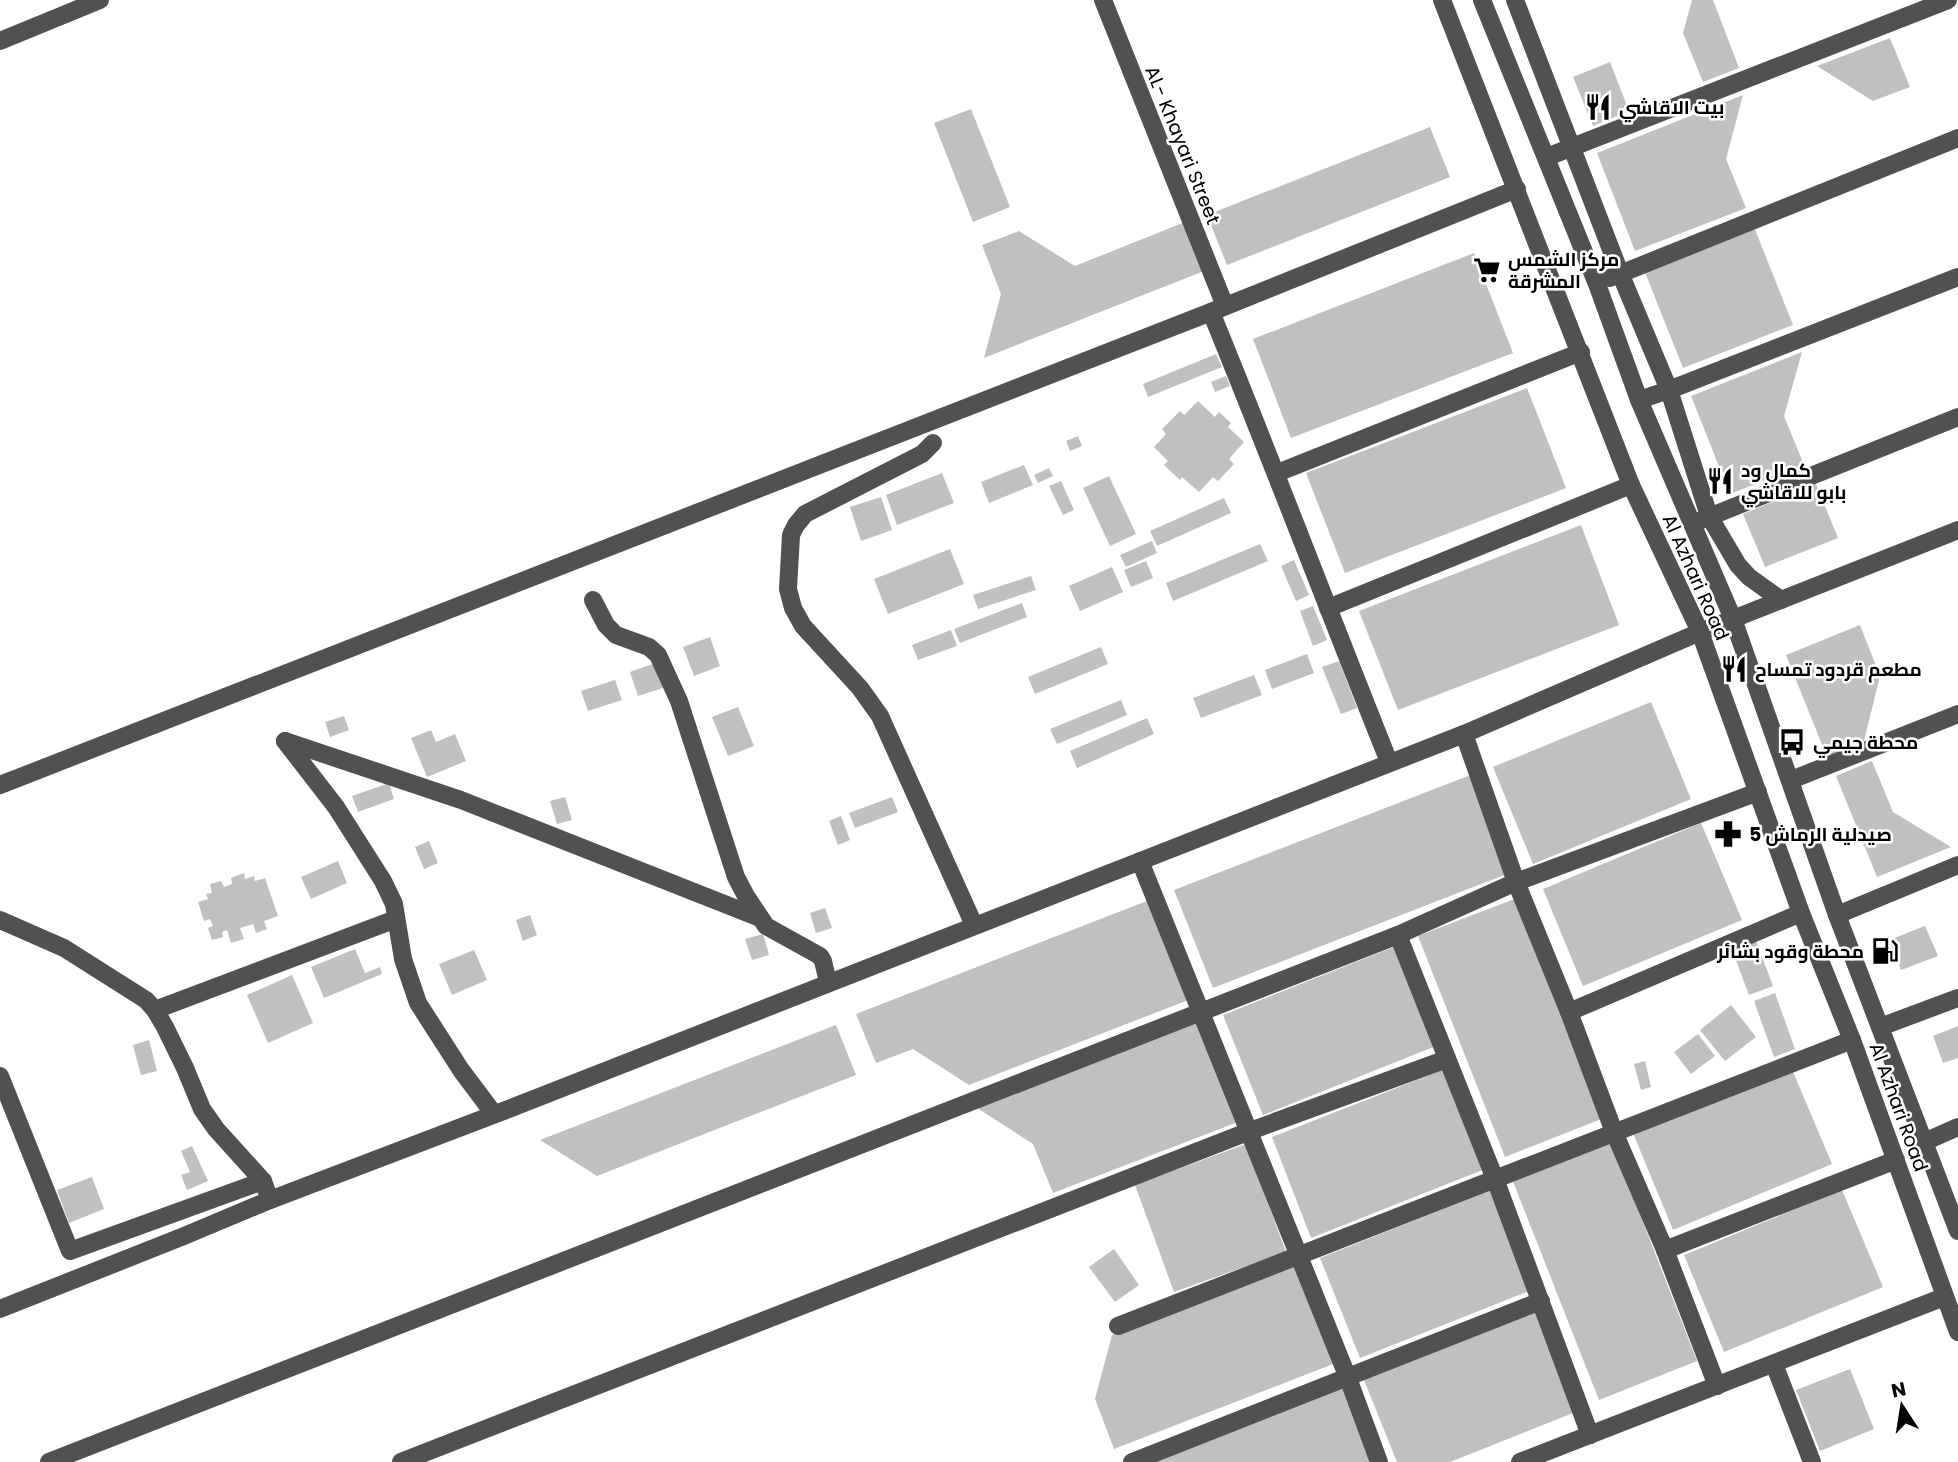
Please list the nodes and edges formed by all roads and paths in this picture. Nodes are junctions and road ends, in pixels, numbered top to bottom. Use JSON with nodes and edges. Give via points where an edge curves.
{"nodes":[{"id":1,"x":100,"y":0,"type":"edge"},
{"id":2,"x":1103,"y":0,"type":"edge"},
{"id":3,"x":1442,"y":0,"type":"edge"},
{"id":4,"x":1482,"y":0,"type":"edge"},
{"id":5,"x":1515,"y":0,"type":"edge"},
{"id":6,"x":1948,"y":0,"type":"edge"},
{"id":7,"x":0,"y":41,"type":"edge"},
{"id":8,"x":1958,"y":138,"type":"edge"},
{"id":9,"x":1572,"y":146,"type":"junction"},
{"id":10,"x":1547,"y":157,"type":"junction"},
{"id":11,"x":1517,"y":189,"type":"junction"},
{"id":12,"x":1620,"y":273,"type":"junction"},
{"id":13,"x":1958,"y":277,"type":"edge"},
{"id":14,"x":1597,"y":284,"type":"junction"},
{"id":15,"x":1218,"y":309,"type":"junction"},
{"id":16,"x":1581,"y":352,"type":"junction"},
{"id":17,"x":1669,"y":390,"type":"junction"},
{"id":18,"x":1639,"y":400,"type":"junction"},
{"id":19,"x":1958,"y":417,"type":"edge"},
{"id":20,"x":933,"y":443,"type":"dead end"},
{"id":21,"x":1277,"y":473,"type":"junction"},
{"id":22,"x":1631,"y":485,"type":"junction"},
{"id":23,"x":1710,"y":516,"type":"junction"},
{"id":24,"x":1692,"y":524,"type":"junction"},
{"id":25,"x":1958,"y":530,"type":"edge"},
{"id":26,"x":593,"y":600,"type":"dead end"},
{"id":27,"x":1781,"y":600,"type":"junction"},
{"id":28,"x":1328,"y":608,"type":"junction"},
{"id":29,"x":1733,"y":619,"type":"junction"},
{"id":30,"x":1700,"y":632,"type":"junction"},
{"id":31,"x":1958,"y":714,"type":"edge"},
{"id":32,"x":1464,"y":734,"type":"junction"},
{"id":33,"x":1389,"y":762,"type":"junction"},
{"id":34,"x":1791,"y":780,"type":"junction"},
{"id":35,"x":0,"y":785,"type":"edge"},
{"id":36,"x":1758,"y":792,"type":"junction"},
{"id":37,"x":1140,"y":861,"type":"junction"},
{"id":38,"x":1958,"y":864,"type":"edge"},
{"id":39,"x":1516,"y":882,"type":"junction"},
{"id":40,"x":1801,"y":914,"type":"junction"},
{"id":41,"x":1837,"y":915,"type":"junction"},
{"id":42,"x":760,"y":918,"type":"junction"},
{"id":43,"x":397,"y":919,"type":"junction"},
{"id":44,"x":0,"y":920,"type":"edge"},
{"id":45,"x":974,"y":925,"type":"junction"},
{"id":46,"x":1398,"y":935,"type":"junction"},
{"id":47,"x":828,"y":982,"type":"junction"},
{"id":48,"x":1958,"y":998,"type":"edge"},
{"id":49,"x":155,"y":1010,"type":"junction"},
{"id":50,"x":1201,"y":1011,"type":"junction"},
{"id":51,"x":1569,"y":1012,"type":"junction"},
{"id":52,"x":1880,"y":1027,"type":"junction"},
{"id":53,"x":1852,"y":1040,"type":"junction"},
{"id":54,"x":1447,"y":1059,"type":"junction"},
{"id":55,"x":0,"y":1076,"type":"edge"},
{"id":56,"x":494,"y":1114,"type":"junction"},
{"id":57,"x":1958,"y":1127,"type":"edge"},
{"id":58,"x":1250,"y":1131,"type":"junction"},
{"id":59,"x":1614,"y":1132,"type":"junction"},
{"id":60,"x":1924,"y":1142,"type":"junction"},
{"id":61,"x":1896,"y":1160,"type":"junction"},
{"id":62,"x":1495,"y":1179,"type":"junction"},
{"id":63,"x":263,"y":1181,"type":"junction"},
{"id":64,"x":270,"y":1200,"type":"junction"},
{"id":65,"x":1958,"y":1231,"type":"edge"},
{"id":66,"x":1665,"y":1250,"type":"junction"},
{"id":67,"x":1299,"y":1255,"type":"junction"},
{"id":68,"x":1944,"y":1297,"type":"junction"},
{"id":69,"x":1541,"y":1301,"type":"junction"},
{"id":70,"x":0,"y":1309,"type":"edge"},
{"id":71,"x":1118,"y":1326,"type":"dead end"},
{"id":72,"x":1958,"y":1332,"type":"edge"},
{"id":73,"x":1774,"y":1363,"type":"junction"},
{"id":74,"x":1348,"y":1378,"type":"junction"},
{"id":75,"x":1717,"y":1386,"type":"junction"},
{"id":76,"x":1590,"y":1435,"type":"junction"},
{"id":77,"x":49,"y":1462,"type":"edge"},
{"id":78,"x":401,"y":1462,"type":"edge"},
{"id":79,"x":1132,"y":1462,"type":"edge"},
{"id":80,"x":1379,"y":1462,"type":"edge"},
{"id":81,"x":1520,"y":1462,"type":"edge"},
{"id":82,"x":1812,"y":1462,"type":"edge"}],
"edges":[{"from":1,"to":7,"type":"street"},
{"from":2,"to":15,"type":"street","name":"AL- Khayari Street"},
{"from":3,"to":11,"type":"street","name":"Al Azhari Road"},
{"from":4,"to":10,"type":"street","name":"Al Azhari Road"},
{"from":5,"to":9,"type":"street"},
{"from":6,"to":9,"type":"street"},
{"from":8,"to":12,"type":"street"},
{"from":9,"to":10,"type":"street"},
{"from":9,"to":12,"type":"street"},
{"from":10,"to":14,"type":"street","name":"Al Azhari Road"},
{"from":11,"to":15,"type":"street"},
{"from":11,"to":16,"type":"street","name":"Al Azhari Road"},
{"from":12,"to":14,"type":"street"},
{"from":12,"to":17,"type":"street"},
{"from":13,"to":17,"type":"street"},
{"from":14,"to":18,"type":"street","name":"Al Azhari Road"},
{"from":15,"to":21,"type":"street","name":"AL- Khayari Street"},
{"from":15,"to":35,"type":"street"},
{"from":16,"to":21,"type":"street"},
{"from":16,"to":22,"type":"street","name":"Al Azhari Road"},
{"from":17,"to":18,"type":"street"},
{"from":17,"to":23,"type":"street"},
{"from":18,"to":24,"type":"street","name":"Al Azhari Road"},
{"from":19,"to":23,"type":"street"},
{"from":20,"to":45,"type":"street","via":[[922,454],[805,514],[791,535],[788,589],[803,626],[880,716]]},
{"from":21,"to":28,"type":"street","name":"AL- Khayari Street"},
{"from":22,"to":28,"type":"street"},
{"from":22,"to":30,"type":"street","name":"Al Azhari Road"},
{"from":23,"to":24,"type":"street"},
{"from":23,"to":27,"type":"street","via":[[1738,565]]},
{"from":24,"to":29,"type":"street","name":"Al Azhari Road"},
{"from":25,"to":27,"type":"street"},
{"from":26,"to":42,"type":"street","via":[[616,635],[649,647],[658,656],[679,701],[736,877]]},
{"from":27,"to":29,"type":"street"},
{"from":28,"to":33,"type":"street","name":"AL- Khayari Street"},
{"from":29,"to":30,"type":"street"},
{"from":29,"to":34,"type":"street","name":"Al Azhari Road"},
{"from":30,"to":32,"type":"street"},
{"from":30,"to":36,"type":"street","name":"Al Azhari Road"},
{"from":31,"to":34,"type":"street"},
{"from":32,"to":33,"type":"street"},
{"from":32,"to":39,"type":"street"},
{"from":33,"to":37,"type":"street"},
{"from":34,"to":41,"type":"street","name":"Al Azhari Road"},
{"from":36,"to":39,"type":"street"},
{"from":36,"to":40,"type":"street","name":"Al Azhari Road"},
{"from":37,"to":45,"type":"street"},
{"from":37,"to":50,"type":"street"},
{"from":38,"to":41,"type":"street"},
{"from":39,"to":46,"type":"street"},
{"from":39,"to":51,"type":"street"},
{"from":40,"to":51,"type":"street"},
{"from":40,"to":53,"type":"street","name":"Al Azhari Road"},
{"from":41,"to":52,"type":"street","name":"Al Azhari Road"},
{"from":42,"to":43,"type":"street","via":[[461,800],[285,740],[336,807],[383,881]]},
{"from":42,"to":47,"type":"street","via":[[766,926],[820,956]]},
{"from":43,"to":49,"type":"street"},
{"from":43,"to":56,"type":"street","via":[[403,959],[418,1003]]},
{"from":44,"to":49,"type":"street","via":[[64,948]]},
{"from":45,"to":47,"type":"street"},
{"from":46,"to":50,"type":"street"},
{"from":46,"to":54,"type":"street"},
{"from":47,"to":56,"type":"street"},
{"from":48,"to":52,"type":"street"},
{"from":49,"to":63,"type":"street","via":[[202,1109]]},
{"from":50,"to":58,"type":"street"},
{"from":50,"to":77,"type":"street"},
{"from":51,"to":59,"type":"street"},
{"from":52,"to":60,"type":"street","name":"Al Azhari Road"},
{"from":53,"to":59,"type":"street"},
{"from":53,"to":61,"type":"street","name":"Al Azhari Road"},
{"from":54,"to":58,"type":"street"},
{"from":54,"to":62,"type":"street"},
{"from":55,"to":63,"type":"street","via":[[69,1251]]},
{"from":56,"to":64,"type":"street"},
{"from":57,"to":60,"type":"street"},
{"from":58,"to":67,"type":"street"},
{"from":58,"to":78,"type":"street"},
{"from":59,"to":62,"type":"street"},
{"from":59,"to":66,"type":"street"},
{"from":60,"to":65,"type":"street","name":"Al Azhari Road"},
{"from":61,"to":66,"type":"street"},
{"from":61,"to":68,"type":"street","name":"Al Azhari Road"},
{"from":62,"to":67,"type":"street"},
{"from":62,"to":69,"type":"street"},
{"from":63,"to":64,"type":"street"},
{"from":64,"to":70,"type":"street"},
{"from":66,"to":75,"type":"street"},
{"from":67,"to":71,"type":"street"},
{"from":67,"to":74,"type":"street"},
{"from":68,"to":72,"type":"street","name":"Al Azhari Road"},
{"from":68,"to":73,"type":"street"},
{"from":69,"to":74,"type":"street"},
{"from":69,"to":76,"type":"street"},
{"from":73,"to":75,"type":"street"},
{"from":73,"to":82,"type":"street"},
{"from":74,"to":79,"type":"street"},
{"from":74,"to":80,"type":"street"},
{"from":75,"to":76,"type":"street"},
{"from":76,"to":81,"type":"street"}]}
